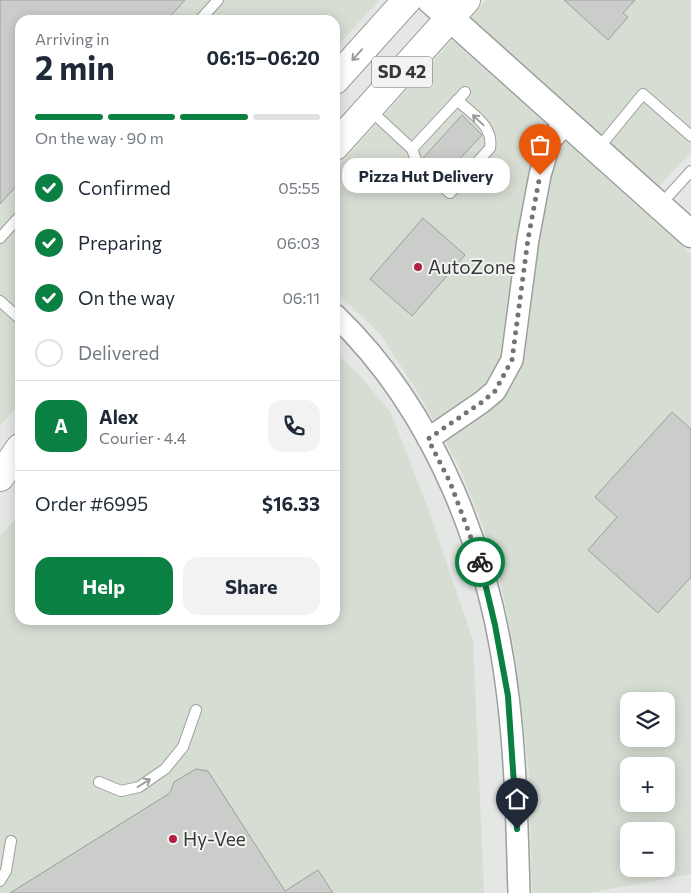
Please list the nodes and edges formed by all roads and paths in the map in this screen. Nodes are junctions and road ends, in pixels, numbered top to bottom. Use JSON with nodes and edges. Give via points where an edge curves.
{"nodes":[{"id":1,"x":218,"y":0,"type":"edge"},
{"id":2,"x":407,"y":0,"type":"edge"},
{"id":3,"x":430,"y":0,"type":"edge"},
{"id":4,"x":458,"y":9,"type":"edge"},
{"id":5,"x":204,"y":15,"type":"edge"},
{"id":6,"x":340,"y":74,"type":"edge"},
{"id":7,"x":369,"y":109,"type":"junction"},
{"id":8,"x":566,"y":122,"type":"junction"},
{"id":9,"x":691,"y":136,"type":"edge"},
{"id":10,"x":340,"y":141,"type":"edge"},
{"id":11,"x":412,"y":149,"type":"junction"},
{"id":12,"x":597,"y":150,"type":"junction"},
{"id":13,"x":691,"y":171,"type":"edge"},
{"id":14,"x":655,"y":202,"type":"junction"},
{"id":15,"x":15,"y":222,"type":"edge"},
{"id":16,"x":691,"y":234,"type":"edge"},
{"id":17,"x":0,"y":238,"type":"edge"},
{"id":18,"x":0,"y":301,"type":"edge"},
{"id":19,"x":15,"y":314,"type":"edge"},
{"id":20,"x":340,"y":320,"type":"edge"},
{"id":21,"x":428,"y":439,"type":"junction"},
{"id":22,"x":15,"y":455,"type":"edge"},
{"id":23,"x":15,"y":474,"type":"edge"},
{"id":24,"x":0,"y":477,"type":"edge"},
{"id":25,"x":0,"y":484,"type":"edge"},
{"id":26,"x":196,"y":710,"type":"dead end"},
{"id":27,"x":99,"y":782,"type":"dead end"},
{"id":28,"x":11,"y":842,"type":"dead end"},
{"id":29,"x":0,"y":881,"type":"edge"},
{"id":30,"x":519,"y":893,"type":"edge"}],
"edges":[{"from":1,"to":5,"type":"lane"},
{"from":2,"to":6,"type":"main road","number":"SD 42","one_way":true},
{"from":3,"to":4,"type":"street"},
{"from":4,"to":7,"type":"main road","number":"SD 42"},
{"from":4,"to":8,"type":"street"},
{"from":7,"to":10,"type":"main road","number":"SD 42"},
{"from":7,"to":11,"type":"lane"},
{"from":8,"to":12,"type":"street"},
{"from":8,"to":21,"type":"street","via":[[550,141],[540,175],[512,360],[495,391]]},
{"from":9,"to":12,"type":"lane","via":[[644,94]]},
{"from":11,"to":11,"type":"lane","one_way":true,"via":[[417,162],[450,194],[490,148],[492,138],[461,96]]},
{"from":12,"to":14,"type":"street"},
{"from":13,"to":14,"type":"lane"},
{"from":14,"to":16,"type":"street"},
{"from":15,"to":17,"type":"lane"},
{"from":18,"to":19,"type":"lane"},
{"from":20,"to":21,"type":"street","via":[[378,362]]},
{"from":21,"to":30,"type":"street","via":[[466,520],[480,561],[499,642],[511,725]]},
{"from":22,"to":24,"type":"main road"},
{"from":23,"to":25,"type":"main road"},
{"from":27,"to":26,"type":"lane","one_way":true,"via":[[121,791],[139,787],[164,769],[183,748]]},
{"from":28,"to":29,"type":"lane","via":[[6,871]]}]}
